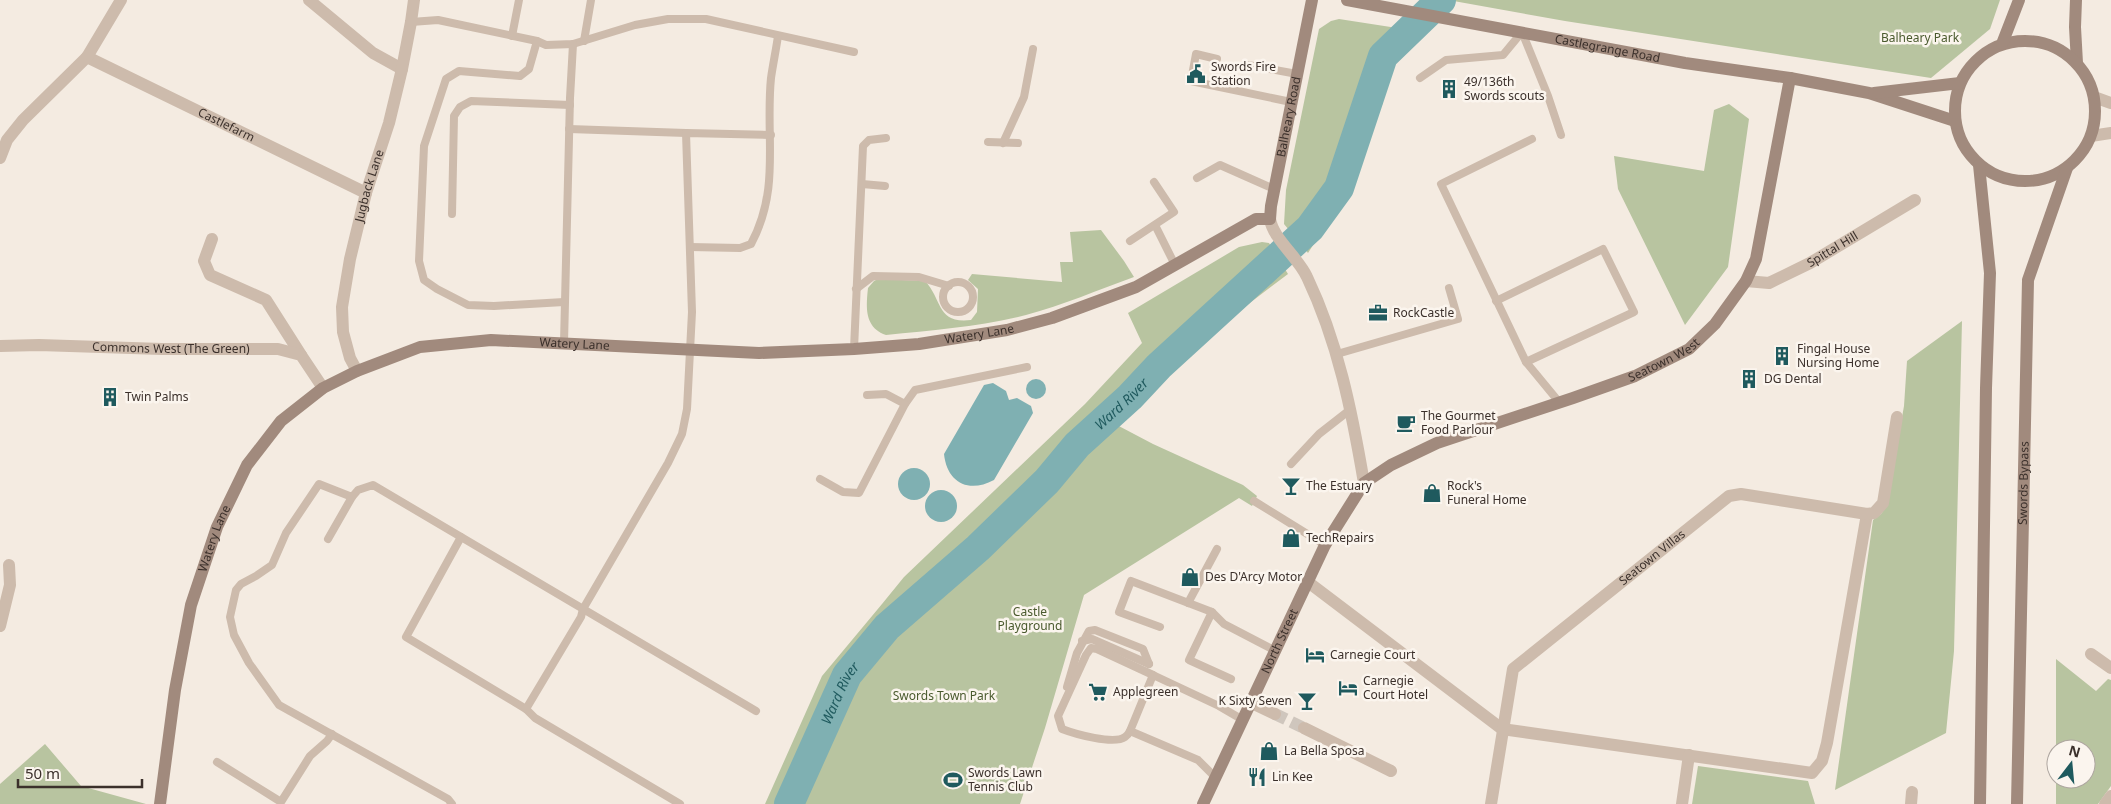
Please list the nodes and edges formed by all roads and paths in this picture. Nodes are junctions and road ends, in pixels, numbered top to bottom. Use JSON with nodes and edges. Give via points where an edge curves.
{"nodes":[{"id":1,"x":121,"y":0,"type":"edge"},
{"id":2,"x":309,"y":0,"type":"edge"},
{"id":3,"x":414,"y":0,"type":"edge"},
{"id":4,"x":519,"y":0,"type":"edge"},
{"id":5,"x":590,"y":0,"type":"edge"},
{"id":6,"x":1312,"y":0,"type":"edge"},
{"id":7,"x":1347,"y":0,"type":"edge"},
{"id":8,"x":2018,"y":0,"type":"edge"},
{"id":9,"x":2076,"y":0,"type":"edge"},
{"id":10,"x":1362,"y":2,"type":"edge"},
{"id":11,"x":412,"y":22,"type":"junction"},
{"id":12,"x":1522,"y":32,"type":"junction"},
{"id":13,"x":512,"y":36,"type":"junction"},
{"id":14,"x":778,"y":36,"type":"junction"},
{"id":15,"x":537,"y":40,"type":"junction"},
{"id":16,"x":584,"y":41,"type":"junction"},
{"id":17,"x":573,"y":44,"type":"junction"},
{"id":18,"x":2002,"y":44,"type":"junction"},
{"id":19,"x":1033,"y":49,"type":"dead end"},
{"id":20,"x":854,"y":52,"type":"dead end"},
{"id":21,"x":87,"y":57,"type":"junction"},
{"id":22,"x":1217,"y":59,"type":"dead end"},
{"id":23,"x":2077,"y":63,"type":"junction"},
{"id":24,"x":1248,"y":65,"type":"dead end"},
{"id":25,"x":402,"y":69,"type":"junction"},
{"id":26,"x":1297,"y":74,"type":"junction"},
{"id":27,"x":1420,"y":78,"type":"dead end"},
{"id":28,"x":1790,"y":78,"type":"junction"},
{"id":29,"x":1960,"y":83,"type":"junction"},
{"id":30,"x":1869,"y":93,"type":"junction"},
{"id":31,"x":2094,"y":97,"type":"junction"},
{"id":32,"x":570,"y":101,"type":"junction"},
{"id":33,"x":1291,"y":102,"type":"junction"},
{"id":34,"x":2111,"y":103,"type":"edge"},
{"id":35,"x":1955,"y":121,"type":"junction"},
{"id":36,"x":569,"y":129,"type":"junction"},
{"id":37,"x":686,"y":133,"type":"junction"},
{"id":38,"x":2111,"y":133,"type":"edge"},
{"id":39,"x":771,"y":135,"type":"junction"},
{"id":40,"x":1560,"y":135,"type":"dead end"},
{"id":41,"x":2091,"y":136,"type":"junction"},
{"id":42,"x":886,"y":138,"type":"dead end"},
{"id":43,"x":1532,"y":139,"type":"dead end"},
{"id":44,"x":988,"y":142,"type":"dead end"},
{"id":45,"x":1004,"y":143,"type":"junction"},
{"id":46,"x":1018,"y":143,"type":"dead end"},
{"id":47,"x":0,"y":158,"type":"edge"},
{"id":48,"x":1980,"y":165,"type":"junction"},
{"id":49,"x":2067,"y":168,"type":"junction"},
{"id":50,"x":1196,"y":178,"type":"dead end"},
{"id":51,"x":1154,"y":182,"type":"dead end"},
{"id":52,"x":862,"y":184,"type":"junction"},
{"id":53,"x":885,"y":186,"type":"dead end"},
{"id":54,"x":1274,"y":189,"type":"junction"},
{"id":55,"x":366,"y":193,"type":"junction"},
{"id":56,"x":1915,"y":200,"type":"dead end"},
{"id":57,"x":452,"y":214,"type":"dead end"},
{"id":58,"x":1270,"y":219,"type":"junction"},
{"id":59,"x":1155,"y":225,"type":"junction"},
{"id":60,"x":212,"y":239,"type":"dead end"},
{"id":61,"x":1130,"y":241,"type":"dead end"},
{"id":62,"x":690,"y":247,"type":"junction"},
{"id":63,"x":1175,"y":265,"type":"junction"},
{"id":64,"x":1746,"y":281,"type":"junction"},
{"id":65,"x":949,"y":286,"type":"dead end"},
{"id":66,"x":1449,"y":288,"type":"dead end"},
{"id":67,"x":856,"y":289,"type":"junction"},
{"id":68,"x":1496,"y":301,"type":"junction"},
{"id":69,"x":564,"y":302,"type":"junction"},
{"id":70,"x":564,"y":344,"type":"junction"},
{"id":71,"x":0,"y":346,"type":"edge"},
{"id":72,"x":854,"y":349,"type":"junction"},
{"id":73,"x":689,"y":351,"type":"junction"},
{"id":74,"x":1337,"y":354,"type":"junction"},
{"id":75,"x":301,"y":355,"type":"junction"},
{"id":76,"x":1526,"y":362,"type":"junction"},
{"id":77,"x":1027,"y":367,"type":"dead end"},
{"id":78,"x":357,"y":371,"type":"junction"},
{"id":79,"x":323,"y":388,"type":"junction"},
{"id":80,"x":867,"y":394,"type":"dead end"},
{"id":81,"x":1559,"y":402,"type":"junction"},
{"id":82,"x":905,"y":404,"type":"junction"},
{"id":83,"x":1351,"y":409,"type":"junction"},
{"id":84,"x":1898,"y":417,"type":"dead end"},
{"id":85,"x":1291,"y":464,"type":"dead end"},
{"id":86,"x":820,"y":479,"type":"dead end"},
{"id":87,"x":1364,"y":483,"type":"junction"},
{"id":88,"x":352,"y":498,"type":"junction"},
{"id":89,"x":1254,"y":501,"type":"dead end"},
{"id":90,"x":1867,"y":514,"type":"junction"},
{"id":91,"x":461,"y":537,"type":"junction"},
{"id":92,"x":328,"y":539,"type":"dead end"},
{"id":93,"x":1325,"y":545,"type":"junction"},
{"id":94,"x":1217,"y":549,"type":"dead end"},
{"id":95,"x":9,"y":565,"type":"dead end"},
{"id":96,"x":1308,"y":582,"type":"junction"},
{"id":97,"x":1188,"y":603,"type":"junction"},
{"id":98,"x":583,"y":609,"type":"junction"},
{"id":99,"x":1212,"y":612,"type":"junction"},
{"id":100,"x":0,"y":626,"type":"edge"},
{"id":101,"x":1160,"y":627,"type":"dead end"},
{"id":102,"x":1276,"y":651,"type":"junction"},
{"id":103,"x":2091,"y":654,"type":"dead end"},
{"id":104,"x":2111,"y":668,"type":"edge"},
{"id":105,"x":1153,"y":676,"type":"junction"},
{"id":106,"x":1231,"y":679,"type":"dead end"},
{"id":107,"x":1252,"y":703,"type":"junction"},
{"id":108,"x":526,"y":709,"type":"junction"},
{"id":109,"x":756,"y":711,"type":"dead end"},
{"id":110,"x":1275,"y":714,"type":"tunnel mouth"},
{"id":111,"x":1058,"y":716,"type":"junction"},
{"id":112,"x":1243,"y":720,"type":"junction"},
{"id":113,"x":1304,"y":728,"type":"tunnel mouth"},
{"id":114,"x":1502,"y":729,"type":"junction"},
{"id":115,"x":1130,"y":731,"type":"junction"},
{"id":116,"x":332,"y":734,"type":"junction"},
{"id":117,"x":1689,"y":755,"type":"junction"},
{"id":118,"x":217,"y":762,"type":"dead end"},
{"id":119,"x":1391,"y":771,"type":"dead end"},
{"id":120,"x":1216,"y":778,"type":"junction"},
{"id":121,"x":2111,"y":796,"type":"edge"},
{"id":122,"x":282,"y":803,"type":"edge"},
{"id":123,"x":160,"y":804,"type":"edge"},
{"id":124,"x":452,"y":804,"type":"edge"},
{"id":125,"x":680,"y":804,"type":"edge"},
{"id":126,"x":1203,"y":804,"type":"edge"},
{"id":127,"x":1492,"y":804,"type":"edge"},
{"id":128,"x":1682,"y":804,"type":"edge"},
{"id":129,"x":1980,"y":804,"type":"edge"},
{"id":130,"x":2017,"y":804,"type":"edge"},
{"id":131,"x":2105,"y":804,"type":"edge"}],
"edges":[{"from":1,"to":21,"type":"street"},
{"from":2,"to":25,"type":"street","via":[[373,53]]},
{"from":3,"to":11,"type":"street","name":"Jugback Lane"},
{"from":4,"to":13,"type":"lane"},
{"from":5,"to":16,"type":"lane"},
{"from":6,"to":26,"type":"main road","name":"Balheary Road"},
{"from":7,"to":10,"type":"main road","name":"Castlegrange Road"},
{"from":8,"to":18,"type":"main road"},
{"from":9,"to":23,"type":"main road"},
{"from":10,"to":12,"type":"main road","name":"Castlegrange Road"},
{"from":11,"to":13,"type":"lane","via":[[438,20]]},
{"from":11,"to":25,"type":"street","name":"Jugback Lane"},
{"from":12,"to":27,"type":"lane","via":[[1503,55],[1446,60]]},
{"from":12,"to":28,"type":"main road","name":"Castlegrange Road"},
{"from":12,"to":40,"type":"lane"},
{"from":13,"to":15,"type":"lane"},
{"from":14,"to":16,"type":"lane","via":[[706,19],[635,25]]},
{"from":14,"to":20,"type":"lane"},
{"from":14,"to":39,"type":"lane","via":[[771,79]]},
{"from":15,"to":17,"type":"lane","via":[[546,45]]},
{"from":15,"to":69,"type":"lane","via":[[529,69],[520,76],[459,72],[446,79],[424,146],[419,261],[424,280],[468,305]]},
{"from":16,"to":17,"type":"lane"},
{"from":17,"to":32,"type":"lane"},
{"from":18,"to":23,"type":"main road","via":[[2022,40],[2042,42],[2061,50]]},
{"from":18,"to":29,"type":"main road","via":[[1970,66]]},
{"from":19,"to":45,"type":"lane","via":[[1024,97]]},
{"from":21,"to":47,"type":"street","via":[[23,120],[7,140]]},
{"from":21,"to":55,"type":"street","name":"Castlefarm"},
{"from":22,"to":33,"type":"lane","via":[[1196,54],[1191,81]]},
{"from":23,"to":31,"type":"main road","via":[[2088,79]]},
{"from":24,"to":26,"type":"lane"},
{"from":25,"to":55,"type":"street","name":"Jugback Lane","via":[[389,123]]},
{"from":26,"to":33,"type":"main road","name":"Balheary Road"},
{"from":28,"to":30,"type":"main road","name":"Castlegrange Road"},
{"from":28,"to":64,"type":"main road","name":"Seatown West","via":[[1761,238]]},
{"from":29,"to":30,"type":"main road","name":"Castlegrange Road"},
{"from":29,"to":35,"type":"main road"},
{"from":30,"to":35,"type":"main road","name":"Castlegrange Road"},
{"from":31,"to":34,"type":"street"},
{"from":31,"to":41,"type":"main road","via":[[2095,123]]},
{"from":32,"to":36,"type":"lane"},
{"from":32,"to":57,"type":"lane","via":[[471,101],[460,107],[454,116]]},
{"from":33,"to":54,"type":"main road","name":"Balheary Road"},
{"from":35,"to":48,"type":"main road","via":[[1964,145]]},
{"from":36,"to":37,"type":"lane"},
{"from":36,"to":69,"type":"lane"},
{"from":37,"to":39,"type":"lane"},
{"from":37,"to":62,"type":"lane"},
{"from":38,"to":41,"type":"street"},
{"from":39,"to":62,"type":"lane","via":[[769,194],[751,244],[740,248]]},
{"from":41,"to":49,"type":"main road","via":[[2081,154]]},
{"from":42,"to":52,"type":"lane","via":[[869,140],[863,146]]},
{"from":43,"to":68,"type":"lane","via":[[1441,184]]},
{"from":44,"to":45,"type":"lane"},
{"from":45,"to":46,"type":"lane"},
{"from":48,"to":49,"type":"main road","via":[[2000,176],[2023,181],[2046,178]]},
{"from":48,"to":129,"type":"main road","via":[[1990,273]]},
{"from":49,"to":130,"type":"main road","name":"Swords Bypass","via":[[2028,280]]},
{"from":50,"to":54,"type":"lane","via":[[1220,165]]},
{"from":51,"to":59,"type":"lane","via":[[1174,212]]},
{"from":52,"to":53,"type":"lane"},
{"from":52,"to":67,"type":"lane"},
{"from":54,"to":58,"type":"main road","name":"Balheary Road"},
{"from":55,"to":78,"type":"street","name":"Jugback Lane","via":[[342,307],[343,332]]},
{"from":56,"to":64,"type":"street","name":"Spittal Hill","via":[[1810,263],[1769,283]]},
{"from":58,"to":63,"type":"main road","name":"Watery Lane","via":[[1256,219]]},
{"from":58,"to":74,"type":"street","via":[[1276,233],[1299,262]]},
{"from":59,"to":61,"type":"lane"},
{"from":59,"to":63,"type":"lane"},
{"from":60,"to":75,"type":"street","via":[[204,260],[210,275],[266,300]]},
{"from":62,"to":73,"type":"lane","via":[[692,312]]},
{"from":63,"to":72,"type":"main road","name":"Watery Lane","via":[[1121,293],[1007,330],[919,344]]},
{"from":64,"to":81,"type":"main road","name":"Seatown West","via":[[1715,324],[1689,349],[1635,376]]},
{"from":65,"to":67,"type":"lane","via":[[919,277],[873,276]]},
{"from":66,"to":74,"type":"lane","via":[[1458,319]]},
{"from":67,"to":72,"type":"lane"},
{"from":68,"to":76,"type":"lane"},
{"from":68,"to":76,"type":"lane","via":[[1602,250],[1634,312]]},
{"from":69,"to":70,"type":"lane"},
{"from":70,"to":73,"type":"main road","name":"Watery Lane"},
{"from":70,"to":78,"type":"main road","name":"Watery Lane","via":[[491,340],[420,348]]},
{"from":71,"to":75,"type":"street","name":"Commons West (The Green)","via":[[278,349]]},
{"from":72,"to":73,"type":"main road","name":"Watery Lane","via":[[759,353]]},
{"from":73,"to":98,"type":"lane","via":[[687,409],[682,434]]},
{"from":74,"to":83,"type":"street"},
{"from":75,"to":79,"type":"street"},
{"from":76,"to":81,"type":"lane"},
{"from":77,"to":82,"type":"lane","via":[[915,390]]},
{"from":78,"to":79,"type":"main road","name":"Watery Lane"},
{"from":79,"to":123,"type":"main road","name":"Watery Lane","via":[[281,421],[248,465],[216,527],[191,605],[175,690]]},
{"from":80,"to":82,"type":"lane","via":[[886,394]]},
{"from":81,"to":87,"type":"main road","name":"Seatown West","via":[[1437,443],[1391,465]]},
{"from":82,"to":86,"type":"lane","via":[[859,493],[844,492]]},
{"from":83,"to":85,"type":"lane","via":[[1319,434]]},
{"from":83,"to":87,"type":"street"},
{"from":84,"to":90,"type":"street","via":[[1883,502],[1874,513]]},
{"from":87,"to":93,"type":"main road","name":"North Street"},
{"from":88,"to":91,"type":"lane","via":[[358,490],[373,485]]},
{"from":88,"to":92,"type":"lane"},
{"from":88,"to":116,"type":"lane","via":[[319,484],[286,533],[272,565],[236,590],[230,617],[234,635],[249,663],[279,705]]},
{"from":89,"to":93,"type":"lane"},
{"from":90,"to":114,"type":"street","name":"Seatown Villas","via":[[1742,494],[1728,496],[1513,669]]},
{"from":90,"to":117,"type":"street","via":[[1822,761],[1812,773]]},
{"from":91,"to":98,"type":"lane"},
{"from":91,"to":108,"type":"lane","via":[[406,637]]},
{"from":93,"to":96,"type":"main road","name":"North Street"},
{"from":94,"to":97,"type":"lane"},
{"from":95,"to":100,"type":"street","via":[[10,585]]},
{"from":96,"to":102,"type":"main road","name":"North Street"},
{"from":96,"to":114,"type":"street"},
{"from":97,"to":99,"type":"lane"},
{"from":97,"to":101,"type":"lane","via":[[1131,581],[1119,612]]},
{"from":98,"to":108,"type":"lane"},
{"from":98,"to":109,"type":"lane"},
{"from":99,"to":102,"type":"lane","via":[[1224,624]]},
{"from":99,"to":106,"type":"lane","via":[[1189,660]]},
{"from":102,"to":107,"type":"main road","name":"North Street"},
{"from":103,"to":104,"type":"street"},
{"from":105,"to":111,"type":"lane","via":[[1091,648]]},
{"from":105,"to":111,"type":"lane","via":[[1143,649],[1095,630],[1089,631],[1082,641]]},
{"from":105,"to":112,"type":"lane"},
{"from":105,"to":115,"type":"lane"},
{"from":107,"to":110,"type":"street"},
{"from":107,"to":112,"type":"main road","name":"North Street"},
{"from":108,"to":125,"type":"lane","via":[[535,718]]},
{"from":111,"to":115,"type":"lane","via":[[1062,729],[1076,734],[1114,740],[1125,737]]},
{"from":112,"to":120,"type":"main road","name":"North Street"},
{"from":113,"to":119,"type":"street"},
{"from":114,"to":117,"type":"street"},
{"from":114,"to":127,"type":"street","name":"Seatown Villas"},
{"from":115,"to":120,"type":"lane","via":[[1198,760]]},
{"from":116,"to":122,"type":"lane","via":[[310,756]]},
{"from":116,"to":124,"type":"lane"},
{"from":117,"to":128,"type":"street"},
{"from":118,"to":122,"type":"lane"},
{"from":120,"to":126,"type":"main road","name":"North Street"},
{"from":121,"to":131,"type":"street"}]}
